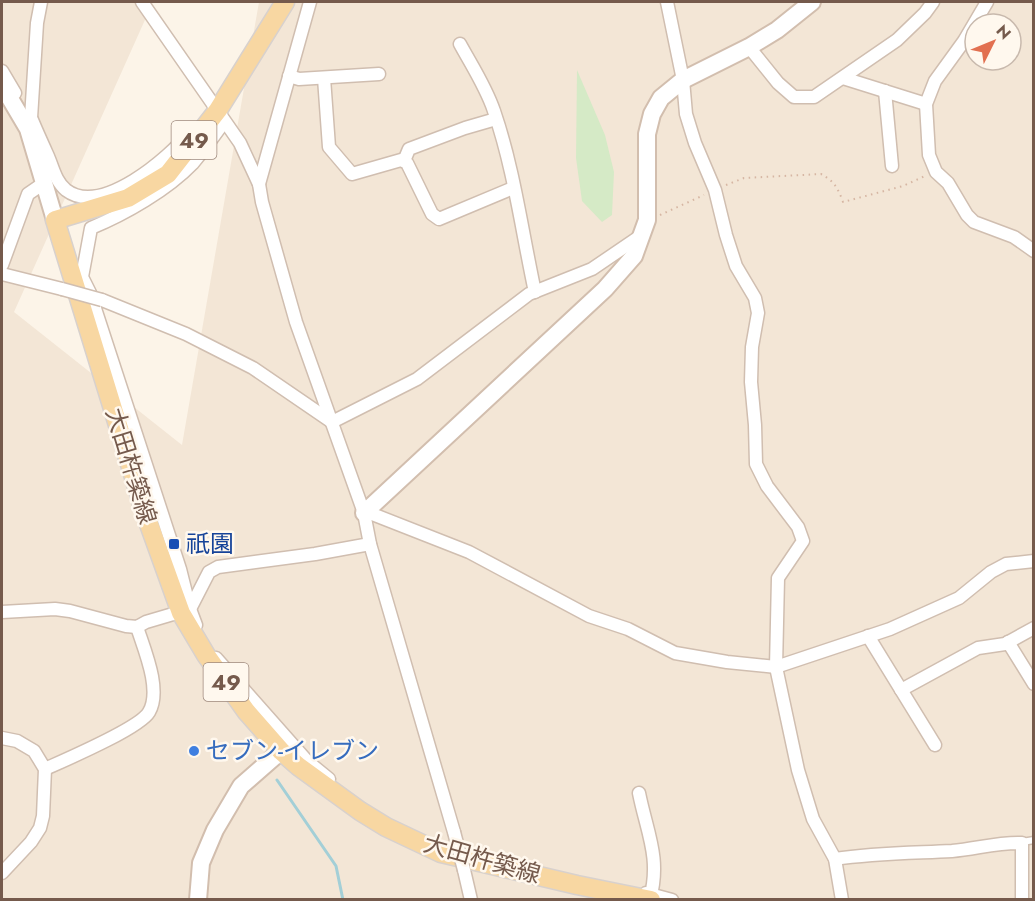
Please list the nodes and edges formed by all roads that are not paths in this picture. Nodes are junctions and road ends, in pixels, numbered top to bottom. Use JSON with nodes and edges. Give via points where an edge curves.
{"nodes":[{"id":1,"x":41,"y":2,"type":"edge"},
{"id":2,"x":142,"y":2,"type":"edge"},
{"id":3,"x":285,"y":2,"type":"edge"},
{"id":4,"x":310,"y":2,"type":"edge"},
{"id":5,"x":667,"y":2,"type":"edge"},
{"id":6,"x":812,"y":2,"type":"edge"},
{"id":7,"x":933,"y":2,"type":"edge"},
{"id":8,"x":987,"y":2,"type":"edge"},
{"id":9,"x":460,"y":44,"type":"dead end"},
{"id":10,"x":749,"y":47,"type":"junction"},
{"id":11,"x":2,"y":71,"type":"edge"},
{"id":12,"x":379,"y":74,"type":"dead end"},
{"id":13,"x":289,"y":76,"type":"junction"},
{"id":14,"x":324,"y":78,"type":"junction"},
{"id":15,"x":843,"y":78,"type":"junction"},
{"id":16,"x":683,"y":80,"type":"junction"},
{"id":17,"x":2,"y":85,"type":"edge"},
{"id":18,"x":885,"y":91,"type":"junction"},
{"id":19,"x":926,"y":104,"type":"junction"},
{"id":20,"x":218,"y":112,"type":"junction"},
{"id":21,"x":496,"y":119,"type":"junction"},
{"id":22,"x":29,"y":123,"type":"junction"},
{"id":23,"x":404,"y":161,"type":"junction"},
{"id":24,"x":891,"y":166,"type":"dead end"},
{"id":25,"x":44,"y":183,"type":"junction"},
{"id":26,"x":259,"y":184,"type":"junction"},
{"id":27,"x":513,"y":188,"type":"junction"},
{"id":28,"x":55,"y":220,"type":"junction"},
{"id":29,"x":645,"y":228,"type":"junction"},
{"id":30,"x":1034,"y":251,"type":"edge"},
{"id":31,"x":2,"y":265,"type":"edge"},
{"id":32,"x":2,"y":274,"type":"edge"},
{"id":33,"x":535,"y":292,"type":"junction"},
{"id":34,"x":332,"y":422,"type":"junction"},
{"id":35,"x":365,"y":513,"type":"junction"},
{"id":36,"x":370,"y":544,"type":"junction"},
{"id":37,"x":1034,"y":561,"type":"edge"},
{"id":38,"x":185,"y":611,"type":"junction"},
{"id":39,"x":2,"y":612,"type":"edge"},
{"id":40,"x":137,"y":627,"type":"junction"},
{"id":41,"x":1034,"y":628,"type":"edge"},
{"id":42,"x":868,"y":636,"type":"junction"},
{"id":43,"x":1008,"y":642,"type":"junction"},
{"id":44,"x":776,"y":666,"type":"junction"},
{"id":45,"x":1034,"y":684,"type":"edge"},
{"id":46,"x":901,"y":690,"type":"junction"},
{"id":47,"x":2,"y":738,"type":"edge"},
{"id":48,"x":935,"y":745,"type":"dead end"},
{"id":49,"x":281,"y":751,"type":"junction"},
{"id":50,"x":45,"y":769,"type":"junction"},
{"id":51,"x":639,"y":793,"type":"dead end"},
{"id":52,"x":1028,"y":841,"type":"edge"},
{"id":53,"x":835,"y":859,"type":"junction"},
{"id":54,"x":2,"y":873,"type":"edge"},
{"id":55,"x":468,"y":897,"type":"edge"},
{"id":56,"x":651,"y":898,"type":"edge"},
{"id":57,"x":198,"y":900,"type":"edge"},
{"id":58,"x":672,"y":900,"type":"edge"},
{"id":59,"x":842,"y":900,"type":"edge"},
{"id":60,"x":1022,"y":900,"type":"edge"}],
"edges":[{"from":1,"to":22,"type":"street"},
{"from":2,"to":20,"type":"street"},
{"from":3,"to":20,"type":"main road","number":"49"},
{"from":4,"to":13,"type":"street"},
{"from":5,"to":16,"type":"street"},
{"from":6,"to":10,"type":"street"},
{"from":7,"to":15,"type":"street","via":[[897,39]]},
{"from":8,"to":19,"type":"street","via":[[935,81]]},
{"from":9,"to":21,"type":"street"},
{"from":10,"to":15,"type":"street","via":[[794,97],[814,97]]},
{"from":10,"to":16,"type":"street"},
{"from":11,"to":22,"type":"street"},
{"from":12,"to":14,"type":"street"},
{"from":13,"to":14,"type":"street"},
{"from":13,"to":26,"type":"street"},
{"from":14,"to":23,"type":"street","via":[[329,147],[352,174]]},
{"from":15,"to":18,"type":"street"},
{"from":16,"to":29,"type":"street","via":[[661,98],[652,114],[647,134]]},
{"from":16,"to":44,"type":"street","via":[[686,114],[695,143],[715,190],[736,266],[755,298],[758,313],[751,382],[756,464],[767,486],[798,527],[803,541],[778,578]]},
{"from":17,"to":22,"type":"street"},
{"from":18,"to":19,"type":"street"},
{"from":18,"to":24,"type":"street"},
{"from":19,"to":30,"type":"street","via":[[929,155],[936,172],[948,183],[967,215]]},
{"from":20,"to":22,"type":"street","via":[[153,167],[109,194],[86,197],[68,191],[58,181]]},
{"from":20,"to":26,"type":"street","via":[[240,143]]},
{"from":20,"to":28,"type":"main road","number":"49","via":[[168,174],[128,198]]},
{"from":20,"to":38,"type":"street","via":[[192,163],[172,182],[115,218],[91,228],[82,277],[180,569]]},
{"from":21,"to":23,"type":"street","via":[[410,149]]},
{"from":21,"to":27,"type":"street"},
{"from":22,"to":25,"type":"street"},
{"from":23,"to":27,"type":"street","via":[[432,214],[439,219]]},
{"from":25,"to":28,"type":"street"},
{"from":25,"to":31,"type":"street","via":[[28,194]]},
{"from":26,"to":34,"type":"street","via":[[296,322]]},
{"from":27,"to":33,"type":"street"},
{"from":28,"to":38,"type":"main road","name":"大田杵築線","number":"49","via":[[145,513]]},
{"from":29,"to":33,"type":"street","via":[[592,269]]},
{"from":29,"to":35,"type":"street","via":[[634,256],[605,289]]},
{"from":32,"to":34,"type":"street","bridge":true,"via":[[102,300],[186,334],[253,368]]},
{"from":33,"to":34,"type":"street","via":[[417,379]]},
{"from":34,"to":35,"type":"street"},
{"from":35,"to":36,"type":"street"},
{"from":35,"to":44,"type":"street","via":[[469,552],[588,616],[628,629],[675,652]]},
{"from":36,"to":38,"type":"street","via":[[218,567],[209,572]]},
{"from":36,"to":55,"type":"street","bridge":true,"via":[[454,832]]},
{"from":37,"to":42,"type":"street","via":[[1006,564],[959,598]]},
{"from":38,"to":40,"type":"street"},
{"from":38,"to":49,"type":"main road","name":"大田杵築線","number":"49","via":[[206,655]]},
{"from":38,"to":56,"type":"street","via":[[211,652],[307,760],[384,817],[457,851],[633,888]]},
{"from":39,"to":40,"type":"street","via":[[55,609]]},
{"from":40,"to":50,"type":"street","via":[[153,681],[149,712],[136,724]]},
{"from":41,"to":43,"type":"street"},
{"from":42,"to":44,"type":"street"},
{"from":42,"to":46,"type":"street"},
{"from":43,"to":45,"type":"street"},
{"from":43,"to":46,"type":"street","via":[[978,648]]},
{"from":44,"to":53,"type":"street","via":[[801,780],[813,819]]},
{"from":46,"to":48,"type":"street"},
{"from":47,"to":50,"type":"street","via":[[18,741],[34,751]]},
{"from":49,"to":56,"type":"main road","name":"大田杵築線","number":"49","via":[[360,811],[441,853]]},
{"from":49,"to":57,"type":"street","via":[[241,786],[215,831],[201,863]]},
{"from":50,"to":54,"type":"street","via":[[40,828]]},
{"from":51,"to":56,"type":"street","via":[[656,863]]},
{"from":52,"to":53,"type":"street","via":[[955,851]]},
{"from":52,"to":60,"type":"street"},
{"from":53,"to":59,"type":"street"},
{"from":56,"to":58,"type":"street"}]}
